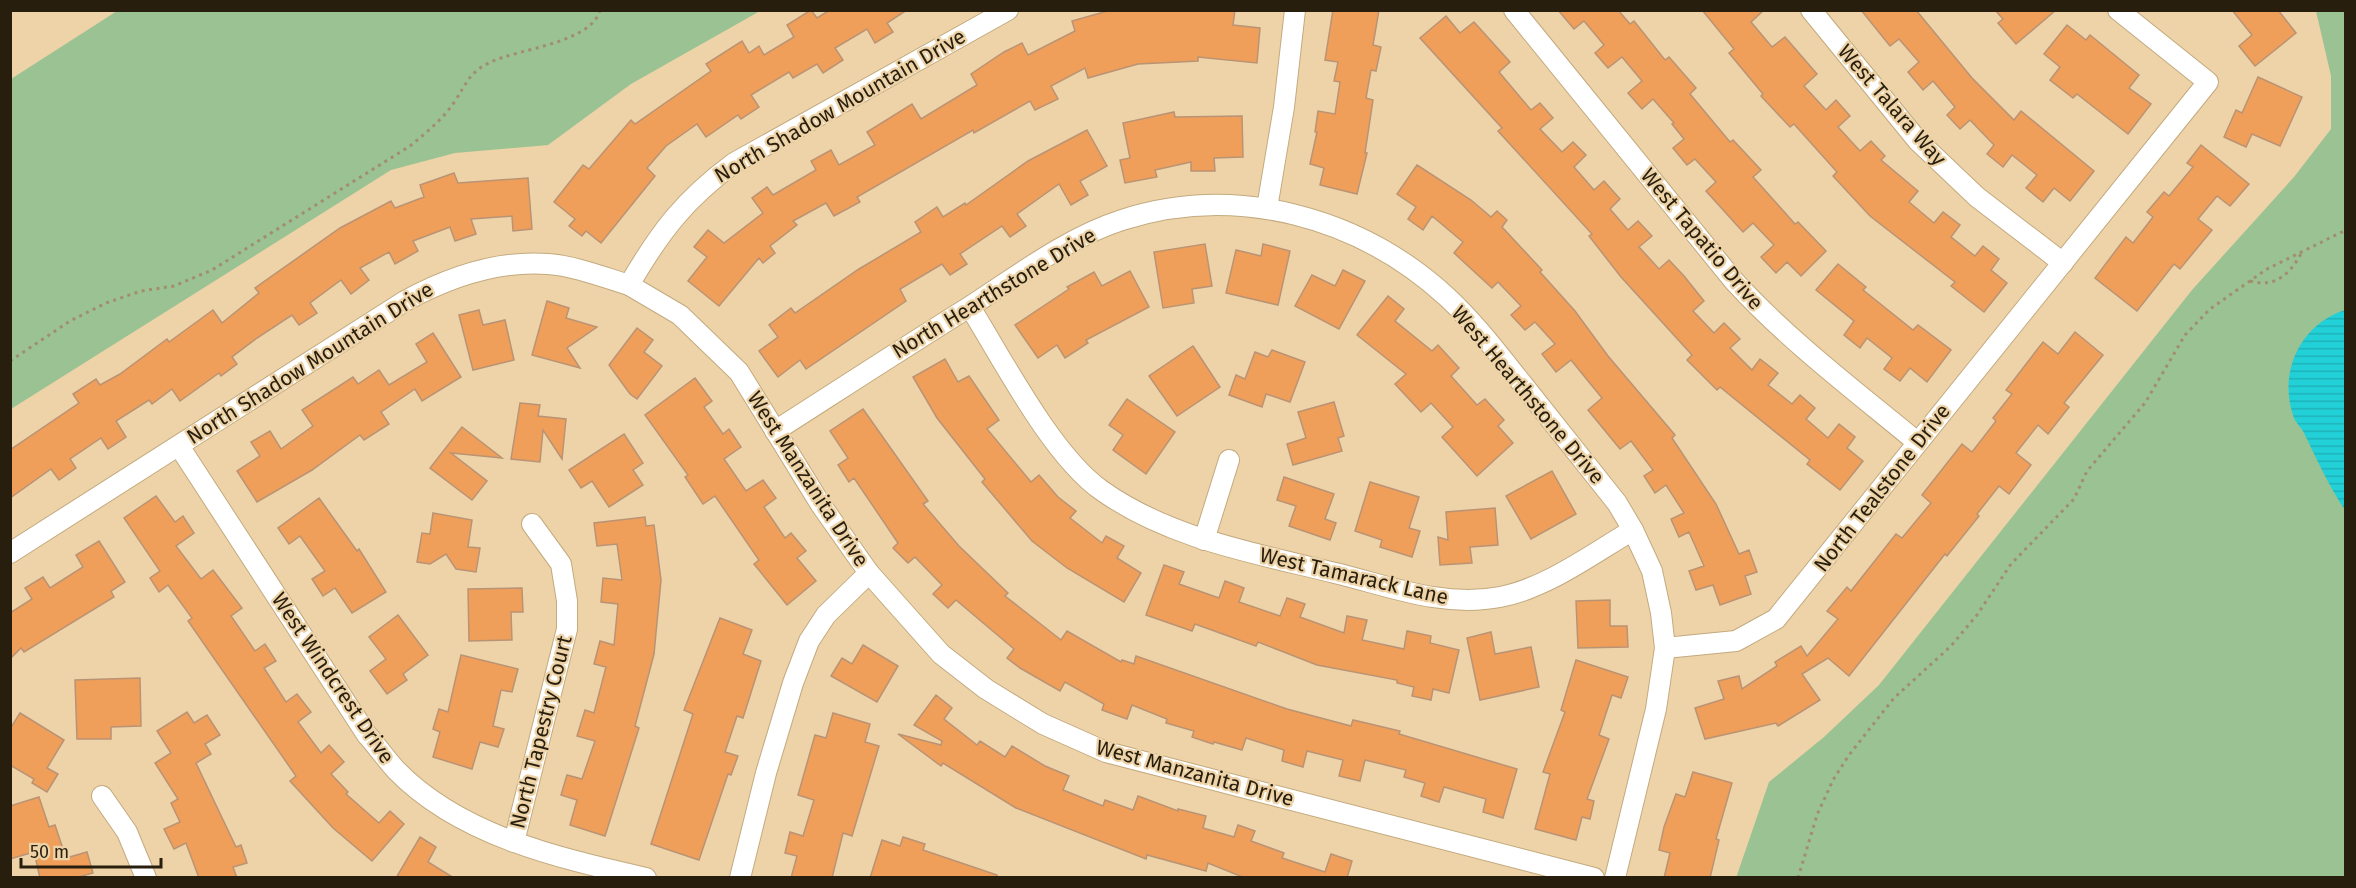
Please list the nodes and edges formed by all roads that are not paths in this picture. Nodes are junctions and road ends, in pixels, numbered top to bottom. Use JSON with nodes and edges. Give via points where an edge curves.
{"nodes":[{"id":1,"x":1008,"y":10,"type":"edge"},
{"id":2,"x":1295,"y":10,"type":"edge"},
{"id":3,"x":1514,"y":10,"type":"edge"},
{"id":4,"x":1811,"y":10,"type":"edge"},
{"id":5,"x":2118,"y":10,"type":"edge"},
{"id":6,"x":1267,"y":208,"type":"junction"},
{"id":7,"x":2063,"y":263,"type":"junction"},
{"id":8,"x":629,"y":285,"type":"junction"},
{"id":9,"x":970,"y":307,"type":"junction"},
{"id":10,"x":775,"y":431,"type":"junction"},
{"id":11,"x":1917,"y":442,"type":"junction"},
{"id":12,"x":179,"y":446,"type":"junction"},
{"id":13,"x":1229,"y":460,"type":"dead end"},
{"id":14,"x":532,"y":524,"type":"dead end"},
{"id":15,"x":1633,"y":530,"type":"junction"},
{"id":16,"x":1204,"y":540,"type":"junction"},
{"id":17,"x":10,"y":553,"type":"edge"},
{"id":18,"x":869,"y":573,"type":"junction"},
{"id":19,"x":1665,"y":648,"type":"junction"},
{"id":20,"x":102,"y":796,"type":"dead end"},
{"id":21,"x":514,"y":842,"type":"junction"},
{"id":22,"x":621,"y":875,"type":"edge"},
{"id":23,"x":146,"y":878,"type":"edge"},
{"id":24,"x":646,"y":878,"type":"edge"},
{"id":25,"x":741,"y":878,"type":"edge"},
{"id":26,"x":1594,"y":878,"type":"edge"},
{"id":27,"x":1615,"y":878,"type":"edge"}],
"edges":[{"from":1,"to":8,"type":"street","name":"North Shadow Mountain Drive","via":[[705,184],[656,238]]},
{"from":2,"to":6,"type":"street"},
{"from":3,"to":11,"type":"street","name":"West Tapatio Drive","via":[[1761,311]]},
{"from":4,"to":7,"type":"street","name":"West Talara Way","via":[[1918,141],[1977,197]]},
{"from":5,"to":7,"type":"street","name":"North Tealstone Drive","via":[[2208,82]]},
{"from":6,"to":9,"type":"street","name":"North Hearthstone Drive","via":[[1192,205],[1122,220],[1038,262]]},
{"from":6,"to":15,"type":"street","name":"West Hearthstone Drive","via":[[1336,226],[1382,248],[1446,296],[1475,325],[1556,426],[1617,503]]},
{"from":7,"to":11,"type":"street","name":"North Tealstone Drive"},
{"from":8,"to":10,"type":"street","name":"West Manzanita Drive","via":[[680,315],[711,342],[739,372]]},
{"from":8,"to":12,"type":"street","name":"North Shadow Mountain Drive","via":[[548,264],[479,270],[444,280]]},
{"from":9,"to":10,"type":"street","name":"North Hearthstone Drive"},
{"from":9,"to":16,"type":"street","name":"West Tamarack Lane","via":[[1059,448],[1100,489],[1152,520]]},
{"from":10,"to":18,"type":"street","name":"West Manzanita Drive"},
{"from":11,"to":19,"type":"street","name":"North Tealstone Drive","via":[[1776,619],[1736,641]]},
{"from":12,"to":17,"type":"street","name":"North Shadow Mountain Drive"},
{"from":12,"to":21,"type":"street","name":"West Windcrest Drive","via":[[367,735],[397,771],[465,821]]},
{"from":13,"to":16,"type":"street"},
{"from":14,"to":21,"type":"street","name":"North Tapestry Court","via":[[561,564],[567,629]]},
{"from":15,"to":16,"type":"street","name":"West Tamarack Lane","via":[[1522,590],[1472,600],[1432,598]]},
{"from":15,"to":19,"type":"street","name":"West Hearthstone Drive","via":[[1652,571]]},
{"from":18,"to":25,"type":"street","via":[[826,615],[809,641],[789,694]]},
{"from":18,"to":26,"type":"street","name":"West Manzanita Drive","via":[[941,654],[986,689],[1043,724],[1106,752]]},
{"from":19,"to":27,"type":"street","via":[[1656,709]]},
{"from":20,"to":23,"type":"street","via":[[127,832]]},
{"from":21,"to":22,"type":"street","name":"West Windcrest Drive"},
{"from":22,"to":24,"type":"street","name":"West Windcrest Drive"}]}
